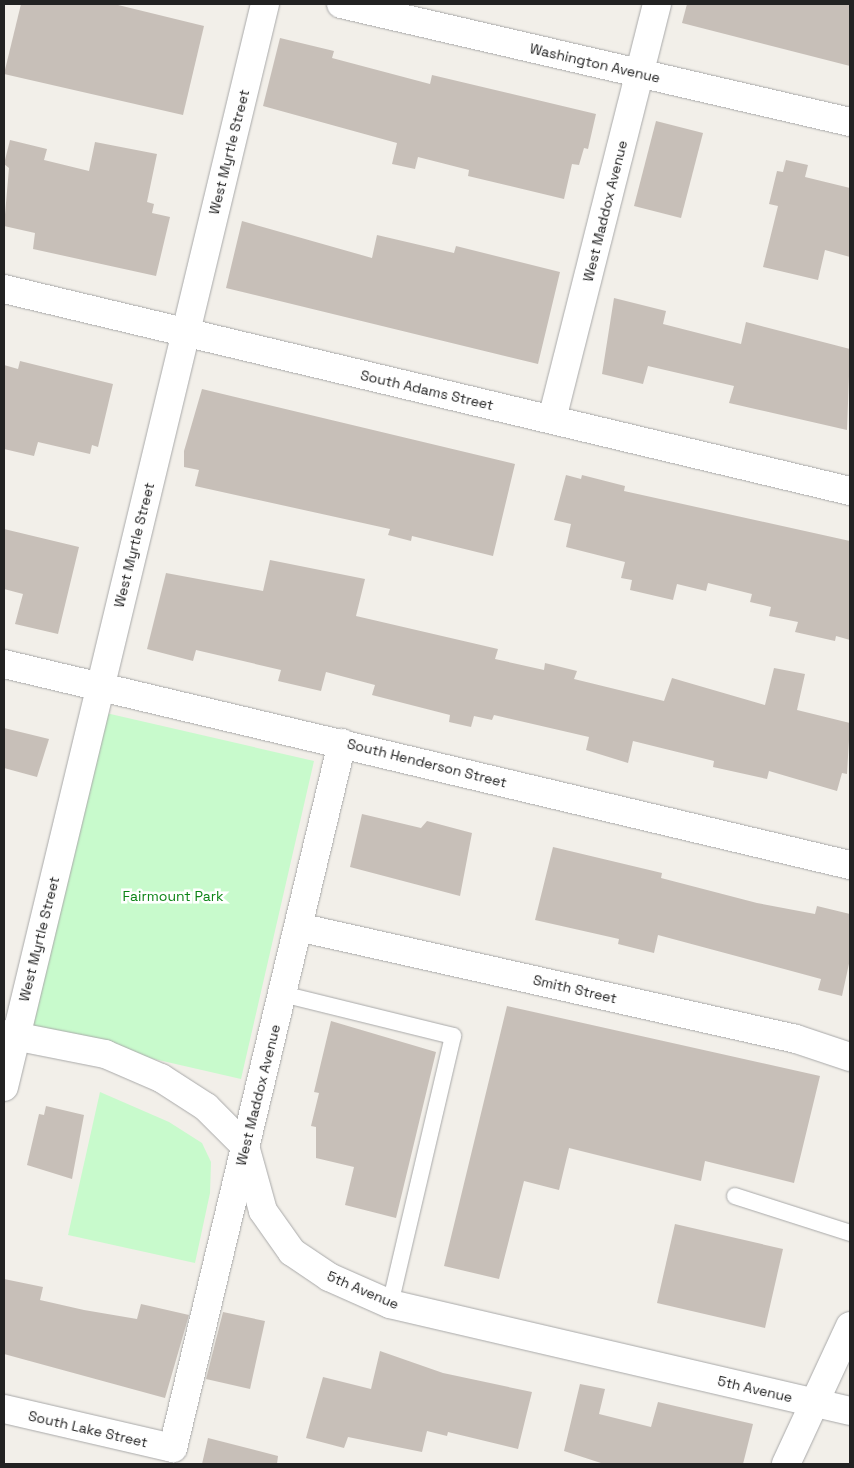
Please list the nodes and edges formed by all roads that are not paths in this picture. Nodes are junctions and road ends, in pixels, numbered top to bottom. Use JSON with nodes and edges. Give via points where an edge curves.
{"nodes":[{"id":1,"x":265,"y":4,"type":"edge"},
{"id":2,"x":341,"y":4,"type":"edge"},
{"id":3,"x":657,"y":4,"type":"edge"},
{"id":4,"x":640,"y":74,"type":"junction"},
{"id":5,"x":850,"y":122,"type":"edge"},
{"id":6,"x":4,"y":289,"type":"edge"},
{"id":7,"x":186,"y":330,"type":"junction"},
{"id":8,"x":552,"y":419,"type":"junction"},
{"id":9,"x":850,"y":491,"type":"edge"},
{"id":10,"x":4,"y":664,"type":"edge"},
{"id":11,"x":100,"y":685,"type":"junction"},
{"id":12,"x":342,"y":743,"type":"junction"},
{"id":13,"x":850,"y":865,"type":"edge"},
{"id":14,"x":298,"y":926,"type":"junction"},
{"id":15,"x":282,"y":994,"type":"junction"},
{"id":16,"x":9,"y":1036,"type":"edge"},
{"id":17,"x":850,"y":1057,"type":"edge"},
{"id":18,"x":4,"y":1087,"type":"edge"},
{"id":19,"x":245,"y":1146,"type":"junction"},
{"id":20,"x":735,"y":1196,"type":"dead end"},
{"id":21,"x":850,"y":1234,"type":"edge"},
{"id":22,"x":390,"y":1304,"type":"junction"},
{"id":23,"x":850,"y":1326,"type":"edge"},
{"id":24,"x":812,"y":1402,"type":"junction"},
{"id":25,"x":4,"y":1409,"type":"edge"},
{"id":26,"x":850,"y":1411,"type":"edge"},
{"id":27,"x":172,"y":1456,"type":"edge"},
{"id":28,"x":786,"y":1464,"type":"edge"}],
"edges":[{"from":1,"to":7,"type":"street","name":"West Myrtle Street"},
{"from":2,"to":4,"type":"street","name":"Washington Avenue"},
{"from":3,"to":4,"type":"street","name":"West Maddox Avenue"},
{"from":4,"to":5,"type":"street","name":"Washington Avenue"},
{"from":4,"to":8,"type":"street","name":"West Maddox Avenue"},
{"from":6,"to":7,"type":"street","name":"South Adams Street"},
{"from":7,"to":8,"type":"street","name":"South Adams Street"},
{"from":7,"to":11,"type":"street","name":"West Myrtle Street"},
{"from":8,"to":9,"type":"street","name":"South Adams Street"},
{"from":10,"to":11,"type":"street","name":"South Henderson Street"},
{"from":11,"to":12,"type":"street","name":"South Henderson Street"},
{"from":11,"to":16,"type":"street","name":"West Myrtle Street"},
{"from":12,"to":13,"type":"street","name":"South Henderson Street"},
{"from":12,"to":14,"type":"street","name":"West Maddox Avenue"},
{"from":14,"to":15,"type":"street","name":"West Maddox Avenue"},
{"from":14,"to":17,"type":"street","name":"Smith Street","via":[[786,1037]]},
{"from":15,"to":19,"type":"street","name":"West Maddox Avenue"},
{"from":15,"to":22,"type":"lane","via":[[453,1036]]},
{"from":16,"to":18,"type":"street","name":"West Myrtle Street"},
{"from":16,"to":19,"type":"street","name":"5th Avenue","via":[[105,1054],[161,1078],[206,1107]]},
{"from":19,"to":22,"type":"street","name":"5th Avenue","via":[[263,1211],[292,1252],[329,1277]]},
{"from":19,"to":27,"type":"street","name":"West Maddox Avenue"},
{"from":20,"to":21,"type":"lane"},
{"from":22,"to":24,"type":"street","name":"5th Avenue"},
{"from":23,"to":24,"type":"street"},
{"from":24,"to":26,"type":"street","name":"5th Avenue"},
{"from":24,"to":28,"type":"street"},
{"from":25,"to":27,"type":"street","name":"South Lake Street"}]}
